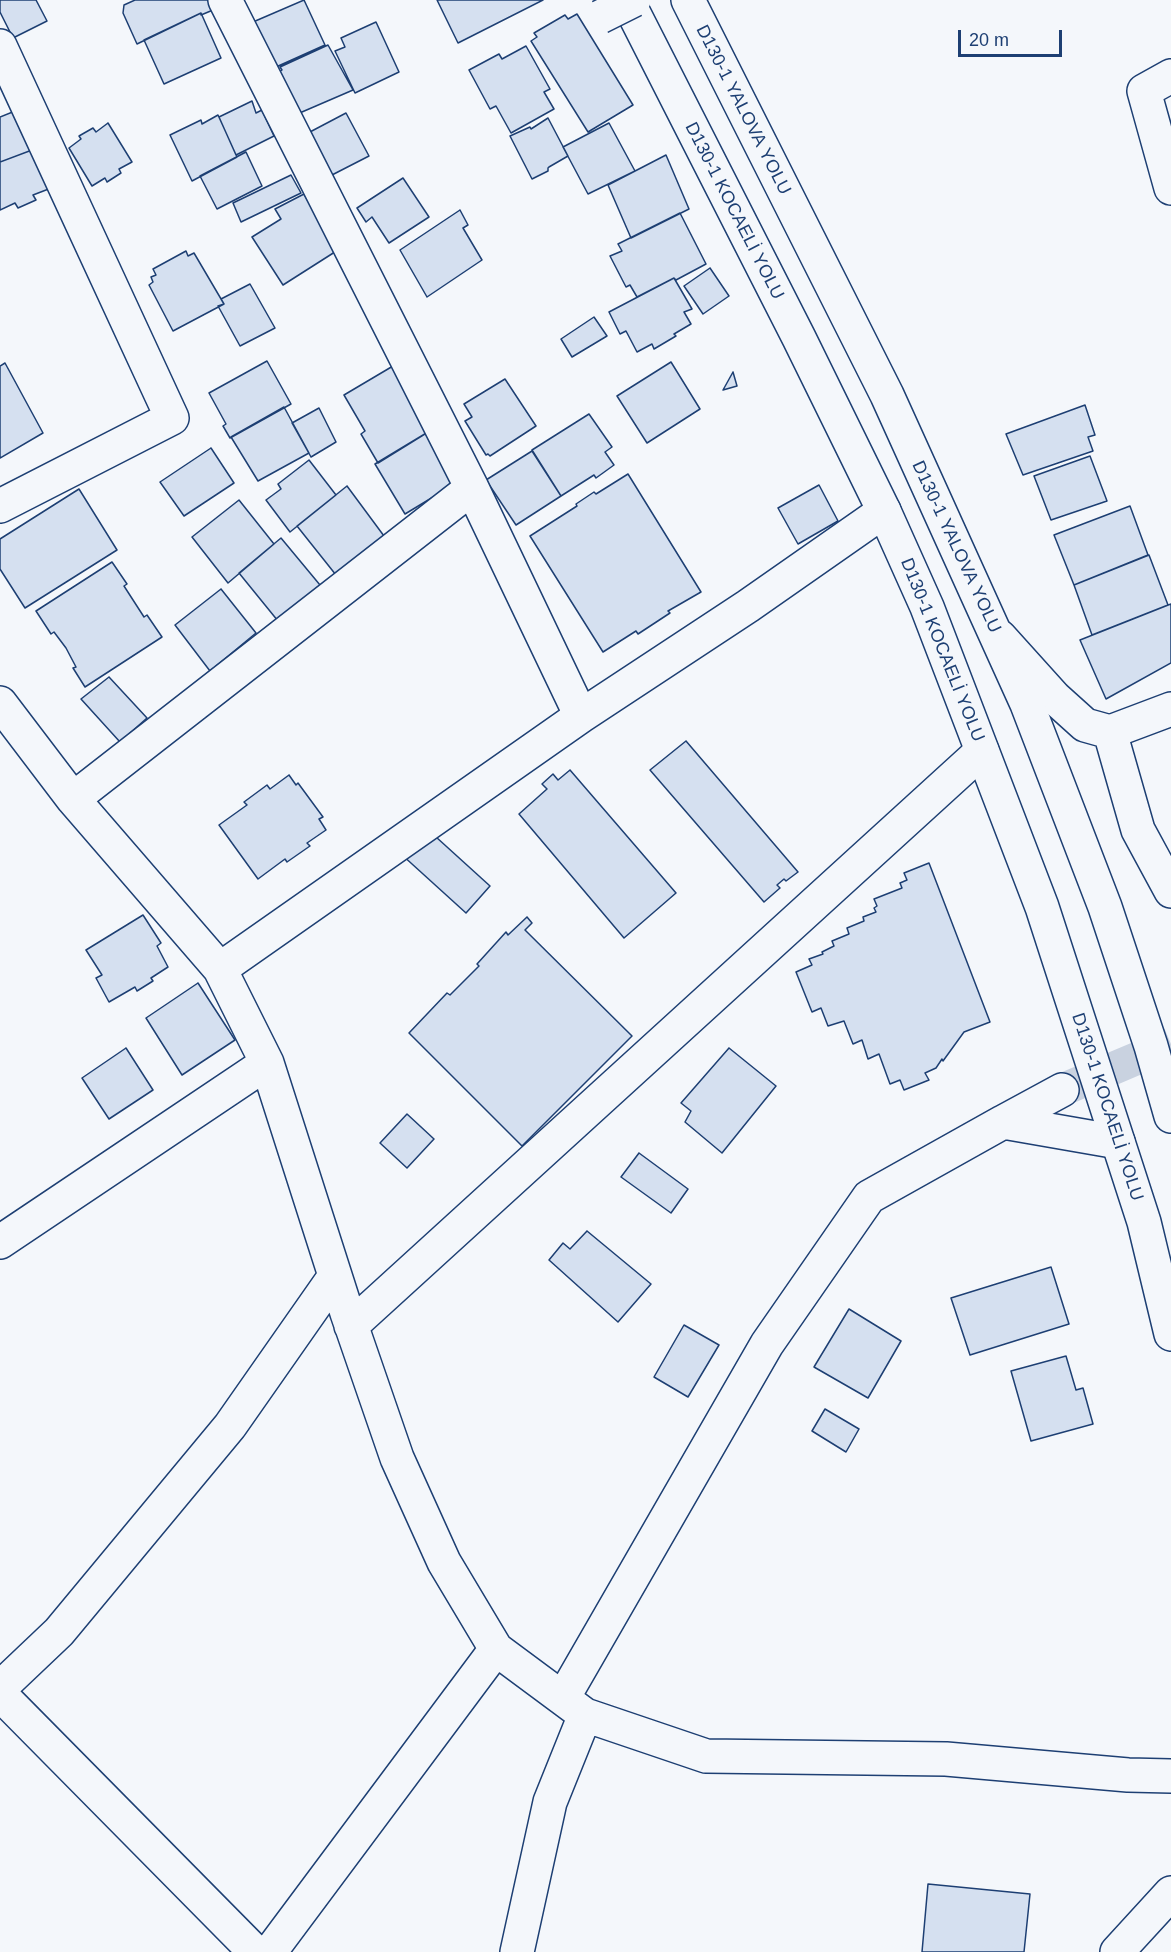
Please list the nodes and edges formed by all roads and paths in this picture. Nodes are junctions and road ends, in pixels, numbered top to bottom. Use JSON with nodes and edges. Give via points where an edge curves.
{"nodes":[{"id":1,"x":225,"y":0,"type":"edge"},
{"id":2,"x":627,"y":0,"type":"edge"},
{"id":3,"x":634,"y":0,"type":"edge"},
{"id":4,"x":689,"y":2,"type":"edge"},
{"id":5,"x":610,"y":9,"type":"edge"},
{"id":6,"x":644,"y":34,"type":"junction"},
{"id":7,"x":0,"y":46,"type":"edge"},
{"id":8,"x":1171,"y":76,"type":"edge"},
{"id":9,"x":1171,"y":188,"type":"edge"},
{"id":10,"x":472,"y":488,"type":"junction"},
{"id":11,"x":0,"y":506,"type":"edge"},
{"id":12,"x":884,"y":511,"type":"junction"},
{"id":13,"x":995,"y":630,"type":"junction"},
{"id":14,"x":0,"y":703,"type":"edge"},
{"id":15,"x":1171,"y":708,"type":"edge"},
{"id":16,"x":581,"y":716,"type":"junction"},
{"id":17,"x":1110,"y":732,"type":"junction"},
{"id":18,"x":982,"y":751,"type":"junction"},
{"id":19,"x":73,"y":799,"type":"junction"},
{"id":20,"x":1171,"y":891,"type":"edge"},
{"id":21,"x":220,"y":969,"type":"junction"},
{"id":22,"x":267,"y":1063,"type":"junction"},
{"id":23,"x":1062,"y":1090,"type":"tunnel mouth"},
{"id":24,"x":1171,"y":1116,"type":"edge"},
{"id":25,"x":1003,"y":1122,"type":"junction"},
{"id":26,"x":1118,"y":1142,"type":"junction"},
{"id":27,"x":0,"y":1242,"type":"edge"},
{"id":28,"x":335,"y":1276,"type":"junction"},
{"id":29,"x":351,"y":1326,"type":"junction"},
{"id":30,"x":1171,"y":1334,"type":"edge"},
{"id":31,"x":496,"y":1649,"type":"junction"},
{"id":32,"x":0,"y":1688,"type":"edge"},
{"id":33,"x":0,"y":1694,"type":"edge"},
{"id":34,"x":574,"y":1706,"type":"junction"},
{"id":35,"x":1171,"y":1776,"type":"edge"},
{"id":36,"x":1171,"y":1893,"type":"edge"},
{"id":37,"x":255,"y":1952,"type":"edge"},
{"id":38,"x":270,"y":1952,"type":"edge"},
{"id":39,"x":517,"y":1952,"type":"edge"},
{"id":40,"x":1117,"y":1952,"type":"edge"}],
"edges":[{"from":1,"to":10,"type":"main road"},
{"from":2,"to":6,"type":"main road","name":"D130-1 KOCAELİ YOLU"},
{"from":3,"to":5,"type":"main road","bridge":true},
{"from":4,"to":13,"type":"main road","name":"D130-1 YALOVA YOLU","via":[[887,395]]},
{"from":5,"to":6,"type":"main road"},
{"from":6,"to":12,"type":"main road","name":"D130-1 KOCAELİ YOLU"},
{"from":7,"to":11,"type":"main road","via":[[172,417]]},
{"from":8,"to":9,"type":"main road","via":[[1144,91]]},
{"from":10,"to":16,"type":"main road"},
{"from":10,"to":19,"type":"main road"},
{"from":12,"to":16,"type":"main road"},
{"from":12,"to":18,"type":"main road","name":"D130-1 KOCAELİ YOLU","via":[[927,607]]},
{"from":13,"to":17,"type":"main road","via":[[1055,698],[1085,725]]},
{"from":13,"to":24,"type":"main road","name":"D130-1 YALOVA YOLU","via":[[1105,907]]},
{"from":14,"to":19,"type":"main road"},
{"from":15,"to":17,"type":"main road"},
{"from":16,"to":21,"type":"main road"},
{"from":17,"to":20,"type":"main road","via":[[1138,830]]},
{"from":18,"to":26,"type":"main road","name":"D130-1 KOCAELİ YOLU","via":[[1041,907]]},
{"from":18,"to":29,"type":"main road"},
{"from":19,"to":21,"type":"main road"},
{"from":21,"to":22,"type":"main road"},
{"from":22,"to":27,"type":"main road"},
{"from":22,"to":28,"type":"main road"},
{"from":23,"to":25,"type":"main road"},
{"from":25,"to":26,"type":"main road"},
{"from":25,"to":34,"type":"main road","via":[[869,1197],[767,1344]]},
{"from":26,"to":30,"type":"main road","name":"D130-1 KOCAELİ YOLU","via":[[1144,1222]]},
{"from":28,"to":29,"type":"main road"},
{"from":28,"to":32,"type":"main road","via":[[230,1426],[59,1632]]},
{"from":29,"to":31,"type":"main road","via":[[397,1458],[444,1562]]},
{"from":31,"to":34,"type":"main road"},
{"from":31,"to":38,"type":"main road"},
{"from":33,"to":37,"type":"main road"},
{"from":34,"to":35,"type":"main road","via":[[706,1756],[946,1759]]},
{"from":34,"to":39,"type":"main road"},
{"from":36,"to":40,"type":"main road"}]}
